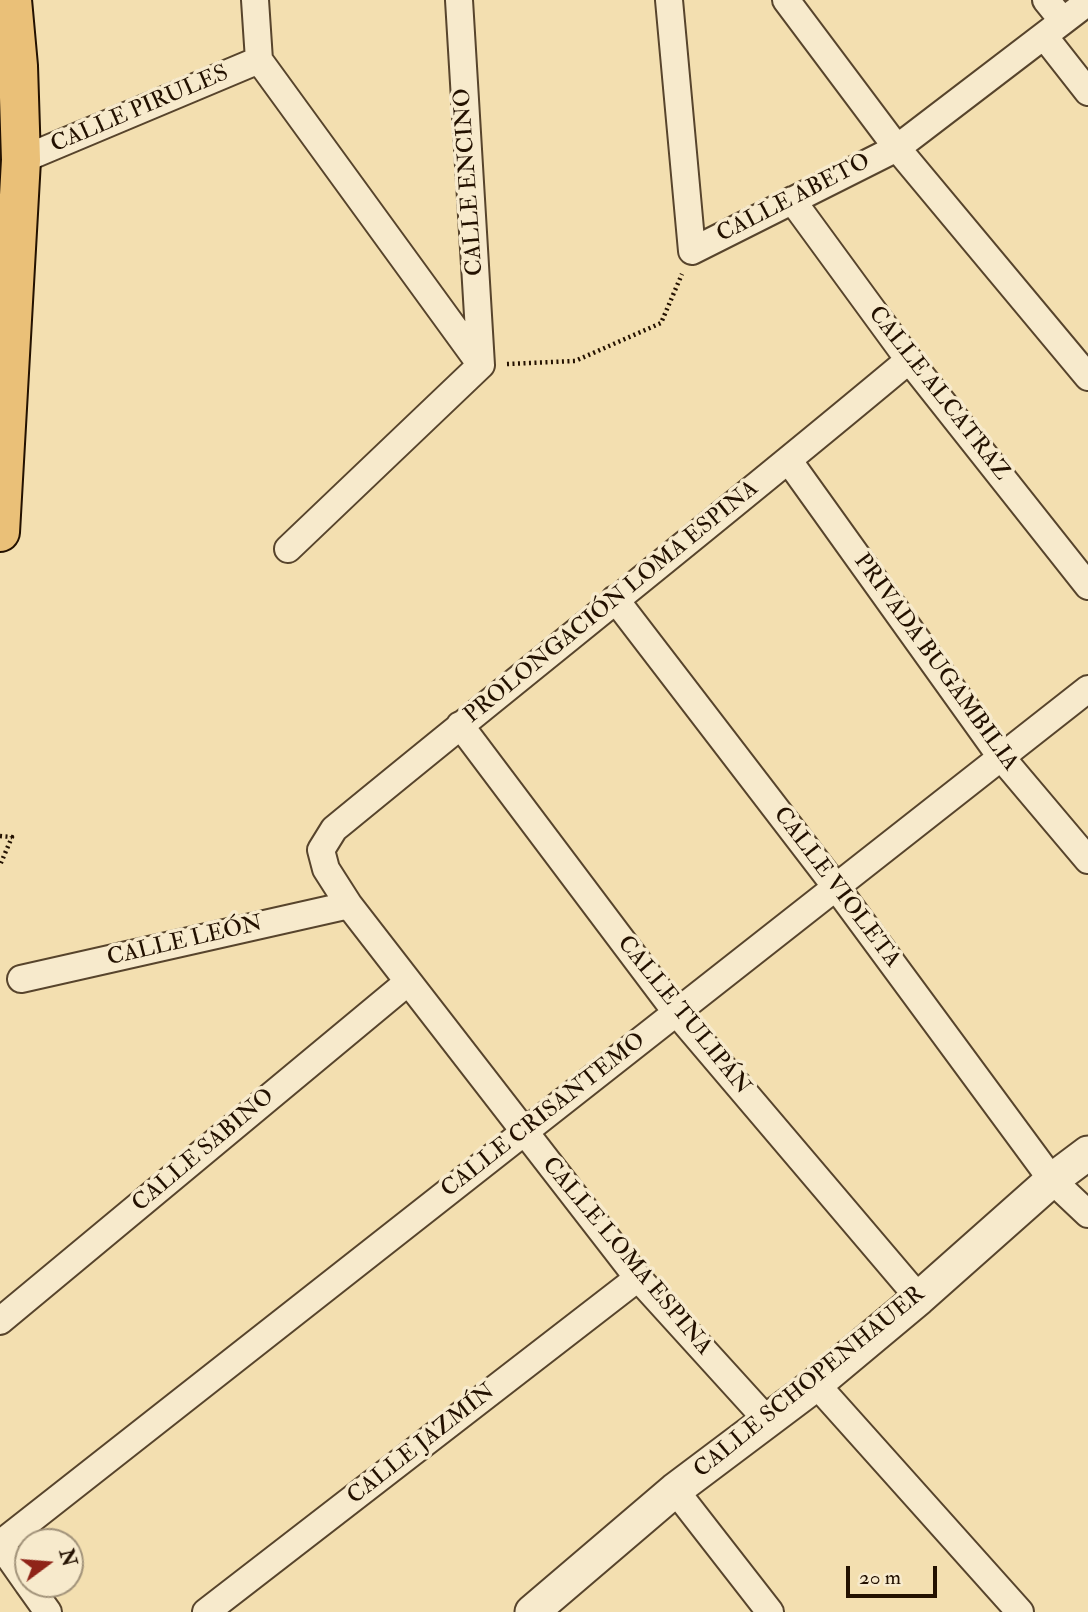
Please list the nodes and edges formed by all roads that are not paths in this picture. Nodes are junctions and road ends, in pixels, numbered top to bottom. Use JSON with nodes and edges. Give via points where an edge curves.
{"nodes":[{"id":1,"x":12,"y":0,"type":"edge"},
{"id":2,"x":255,"y":0,"type":"edge"},
{"id":3,"x":458,"y":0,"type":"edge"},
{"id":4,"x":669,"y":0,"type":"edge"},
{"id":5,"x":786,"y":0,"type":"edge"},
{"id":6,"x":1046,"y":0,"type":"edge"},
{"id":7,"x":1088,"y":2,"type":"edge"},
{"id":8,"x":1054,"y":29,"type":"junction"},
{"id":9,"x":259,"y":60,"type":"junction"},
{"id":10,"x":1088,"y":92,"type":"edge"},
{"id":11,"x":897,"y":148,"type":"junction"},
{"id":12,"x":21,"y":160,"type":"junction"},
{"id":13,"x":792,"y":200,"type":"junction"},
{"id":14,"x":909,"y":360,"type":"junction"},
{"id":15,"x":481,"y":365,"type":"junction"},
{"id":16,"x":1088,"y":377,"type":"edge"},
{"id":17,"x":789,"y":461,"type":"junction"},
{"id":18,"x":0,"y":532,"type":"edge"},
{"id":19,"x":288,"y":548,"type":"dead end"},
{"id":20,"x":1088,"y":586,"type":"edge"},
{"id":21,"x":615,"y":599,"type":"junction"},
{"id":22,"x":1088,"y":689,"type":"edge"},
{"id":23,"x":460,"y":725,"type":"junction"},
{"id":24,"x":1001,"y":757,"type":"junction"},
{"id":25,"x":321,"y":850,"type":"joint"},
{"id":26,"x":1088,"y":860,"type":"edge"},
{"id":27,"x":836,"y":887,"type":"junction"},
{"id":28,"x":349,"y":905,"type":"junction"},
{"id":29,"x":22,"y":979,"type":"dead end"},
{"id":30,"x":408,"y":982,"type":"junction"},
{"id":31,"x":676,"y":1012,"type":"junction"},
{"id":32,"x":524,"y":1132,"type":"junction"},
{"id":33,"x":1088,"y":1153,"type":"edge"},
{"id":34,"x":1052,"y":1180,"type":"junction"},
{"id":35,"x":1088,"y":1214,"type":"edge"},
{"id":36,"x":638,"y":1278,"type":"junction"},
{"id":37,"x":919,"y":1298,"type":"junction"},
{"id":38,"x":0,"y":1321,"type":"edge"},
{"id":39,"x":816,"y":1384,"type":"junction"},
{"id":40,"x":767,"y":1420,"type":"junction"},
{"id":41,"x":675,"y":1490,"type":"junction"},
{"id":42,"x":0,"y":1544,"type":"edge"},
{"id":43,"x":14,"y":1564,"type":"edge"},
{"id":44,"x":206,"y":1612,"type":"edge"},
{"id":45,"x":532,"y":1612,"type":"edge"},
{"id":46,"x":770,"y":1612,"type":"edge"},
{"id":47,"x":1020,"y":1612,"type":"edge"}],
"edges":[{"from":1,"to":12,"type":"main road"},
{"from":2,"to":9,"type":"street"},
{"from":3,"to":15,"type":"street","name":"CALLE ENCINO"},
{"from":4,"to":13,"type":"street","name":"CALLE ABETO","via":[[692,251]]},
{"from":5,"to":11,"type":"street"},
{"from":6,"to":8,"type":"street"},
{"from":7,"to":8,"type":"street","name":"CALLE ABETO"},
{"from":8,"to":10,"type":"street"},
{"from":8,"to":11,"type":"street","name":"CALLE ABETO"},
{"from":9,"to":12,"type":"street","name":"CALLE PIRULES"},
{"from":9,"to":15,"type":"street"},
{"from":11,"to":13,"type":"street","name":"CALLE ABETO"},
{"from":11,"to":16,"type":"street"},
{"from":12,"to":18,"type":"main road"},
{"from":13,"to":14,"type":"street","name":"CALLE ALCATRAZ"},
{"from":14,"to":17,"type":"street","name":"PROLONGACIÓN LOMA ESPINA"},
{"from":14,"to":20,"type":"street","name":"CALLE ALCATRAZ"},
{"from":15,"to":19,"type":"street"},
{"from":17,"to":21,"type":"street","name":"PROLONGACIÓN LOMA ESPINA"},
{"from":17,"to":24,"type":"street","name":"PRIVADA BUGAMBILIA"},
{"from":21,"to":23,"type":"street","name":"PROLONGACIÓN LOMA ESPINA"},
{"from":21,"to":27,"type":"street","name":"CALLE VIOLETA"},
{"from":22,"to":24,"type":"street","name":"CALLE CRISANTEMO"},
{"from":23,"to":25,"type":"street","name":"PROLONGACIÓN LOMA ESPINA","via":[[334,829]]},
{"from":23,"to":31,"type":"street","name":"CALLE TULIPÁN"},
{"from":24,"to":26,"type":"street","name":"PRIVADA BUGAMBILIA"},
{"from":24,"to":27,"type":"street","name":"CALLE CRISANTEMO"},
{"from":25,"to":28,"type":"street","name":"CALLE LOMA ESPINA","via":[[326,869]]},
{"from":27,"to":31,"type":"street","name":"CALLE CRISANTEMO"},
{"from":27,"to":34,"type":"street","name":"CALLE VIOLETA"},
{"from":28,"to":29,"type":"street","name":"CALLE LEÓN"},
{"from":28,"to":30,"type":"street","name":"CALLE LOMA ESPINA"},
{"from":30,"to":32,"type":"street","name":"CALLE LOMA ESPINA"},
{"from":30,"to":38,"type":"street","name":"CALLE SABINO"},
{"from":31,"to":32,"type":"street","name":"CALLE CRISANTEMO"},
{"from":31,"to":37,"type":"street","name":"CALLE TULIPÁN"},
{"from":32,"to":36,"type":"street","name":"CALLE LOMA ESPINA"},
{"from":32,"to":42,"type":"street","name":"CALLE CRISANTEMO"},
{"from":33,"to":34,"type":"street","name":"CALLE SCHOPENHAUER"},
{"from":34,"to":35,"type":"street","name":"CALLE VIOLETA"},
{"from":34,"to":37,"type":"street","name":"CALLE SCHOPENHAUER"},
{"from":36,"to":40,"type":"street","name":"CALLE LOMA ESPINA"},
{"from":36,"to":44,"type":"street","name":"CALLE JAZMÍN"},
{"from":37,"to":39,"type":"street","name":"CALLE SCHOPENHAUER"},
{"from":39,"to":40,"type":"street","name":"CALLE SCHOPENHAUER"},
{"from":39,"to":47,"type":"street"},
{"from":40,"to":41,"type":"street","name":"CALLE SCHOPENHAUER"},
{"from":41,"to":45,"type":"street","name":"CALLE SCHOPENHAUER"},
{"from":41,"to":46,"type":"street"},
{"from":42,"to":43,"type":"street"}]}
